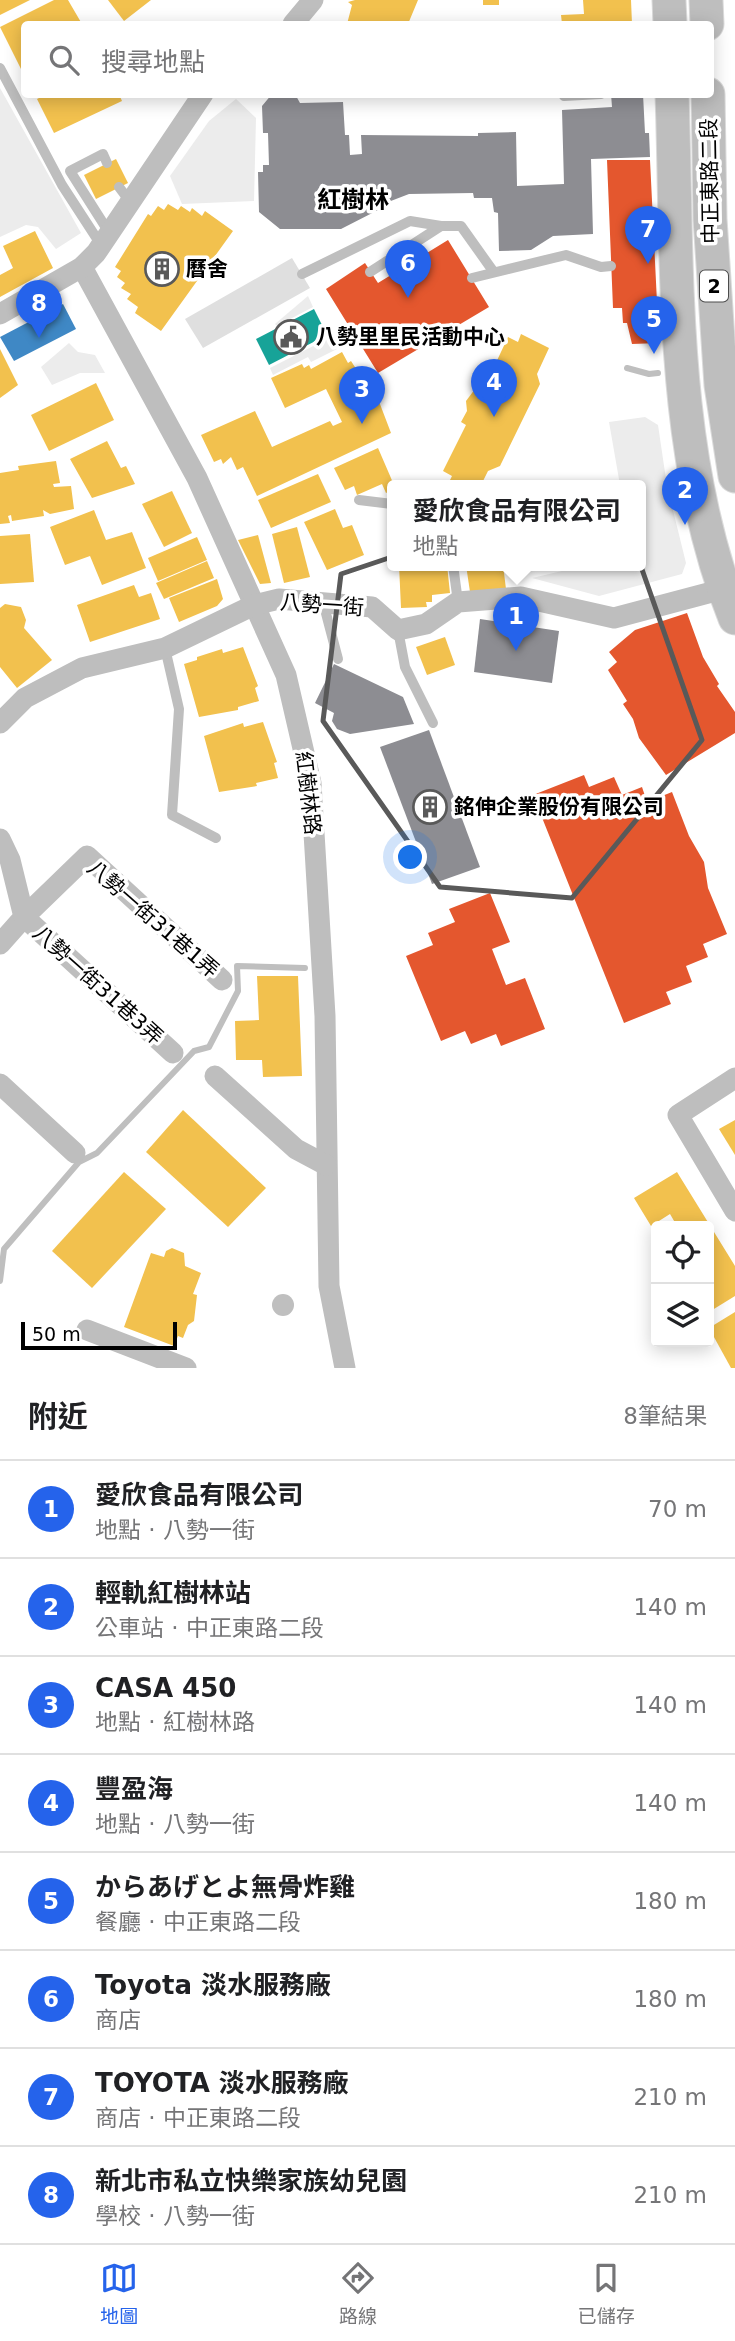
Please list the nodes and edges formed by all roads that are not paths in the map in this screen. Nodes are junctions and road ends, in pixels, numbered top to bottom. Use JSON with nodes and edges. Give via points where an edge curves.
{"nodes":[{"id":1,"x":669,"y":0,"type":"edge"},
{"id":2,"x":706,"y":0,"type":"edge"},
{"id":3,"x":670,"y":21,"type":"edge"},
{"id":4,"x":707,"y":21,"type":"edge"},
{"id":5,"x":0,"y":68,"type":"edge"},
{"id":6,"x":200,"y":98,"type":"edge"},
{"id":7,"x":672,"y":98,"type":"edge"},
{"id":8,"x":708,"y":98,"type":"edge"},
{"id":9,"x":107,"y":163,"type":"dead end"},
{"id":10,"x":441,"y":226,"type":"junction"},
{"id":11,"x":105,"y":240,"type":"junction"},
{"id":12,"x":611,"y":266,"type":"dead end"},
{"id":13,"x":82,"y":267,"type":"junction"},
{"id":14,"x":493,"y":271,"type":"junction"},
{"id":15,"x":370,"y":272,"type":"dead end"},
{"id":16,"x":302,"y":274,"type":"dead end"},
{"id":17,"x":472,"y":278,"type":"dead end"},
{"id":18,"x":0,"y":314,"type":"edge"},
{"id":19,"x":735,"y":476,"type":"edge"},
{"id":20,"x":359,"y":500,"type":"dead end"},
{"id":21,"x":387,"y":503,"type":"edge"},
{"id":22,"x":454,"y":571,"type":"edge"},
{"id":23,"x":731,"y":598,"type":"edge"},
{"id":24,"x":323,"y":602,"type":"junction"},
{"id":25,"x":458,"y":602,"type":"junction"},
{"id":26,"x":254,"y":606,"type":"junction"},
{"id":27,"x":398,"y":630,"type":"junction"},
{"id":28,"x":165,"y":648,"type":"junction"},
{"id":29,"x":338,"y":659,"type":"dead end"},
{"id":30,"x":0,"y":723,"type":"edge"},
{"id":31,"x":433,"y":723,"type":"dead end"},
{"id":32,"x":216,"y":838,"type":"dead end"},
{"id":33,"x":0,"y":839,"type":"edge"},
{"id":34,"x":24,"y":917,"type":"junction"},
{"id":35,"x":0,"y":944,"type":"edge"},
{"id":36,"x":222,"y":980,"type":"dead end"},
{"id":37,"x":173,"y":1053,"type":"dead end"},
{"id":38,"x":215,"y":1076,"type":"dead end"},
{"id":39,"x":735,"y":1078,"type":"edge"},
{"id":40,"x":0,"y":1084,"type":"edge"},
{"id":41,"x":75,"y":1153,"type":"dead end"},
{"id":42,"x":326,"y":1165,"type":"junction"},
{"id":43,"x":735,"y":1211,"type":"edge"},
{"id":44,"x":87,"y":1330,"type":"dead end"},
{"id":45,"x":186,"y":1368,"type":"edge"},
{"id":46,"x":345,"y":1368,"type":"edge"}],
"edges":[{"from":1,"to":3,"type":"main road"},
{"from":2,"to":4,"type":"main road"},
{"from":5,"to":11,"type":"lane","via":[[62,185]]},
{"from":6,"to":11,"type":"street","via":[[125,195]]},
{"from":7,"to":23,"type":"main road","name":"中正東路二段","number":"2","via":[[668,264],[683,395],[696,479]]},
{"from":8,"to":19,"type":"main road","name":"中正東路二段","number":"2","via":[[715,302],[721,385]]},
{"from":9,"to":11,"type":"lane","via":[[103,154],[70,171]]},
{"from":10,"to":14,"type":"lane","via":[[461,226]]},
{"from":10,"to":15,"type":"lane"},
{"from":10,"to":16,"type":"lane","via":[[410,221]]},
{"from":11,"to":13,"type":"street"},
{"from":12,"to":14,"type":"lane","via":[[566,255]]},
{"from":13,"to":18,"type":"street"},
{"from":13,"to":26,"type":"street","name":"紅樹林路","via":[[197,478]]},
{"from":14,"to":17,"type":"lane"},
{"from":20,"to":21,"type":"lane"},
{"from":22,"to":25,"type":"lane"},
{"from":23,"to":25,"type":"street","via":[[614,618],[521,597]]},
{"from":24,"to":26,"type":"street","name":"八勢一街","via":[[279,599]]},
{"from":24,"to":27,"type":"street","name":"八勢一街","via":[[372,607]]},
{"from":24,"to":29,"type":"lane"},
{"from":25,"to":27,"type":"street","via":[[426,624]]},
{"from":26,"to":28,"type":"street","name":"八勢一街"},
{"from":26,"to":42,"type":"street","name":"紅樹林路","via":[[286,675],[311,783],[325,1016]]},
{"from":27,"to":31,"type":"lane","via":[[405,667]]},
{"from":28,"to":30,"type":"street","name":"八勢一街","via":[[82,668],[25,698]]},
{"from":28,"to":32,"type":"lane","via":[[179,709],[172,815]]},
{"from":33,"to":34,"type":"street"},
{"from":34,"to":35,"type":"street"},
{"from":34,"to":36,"type":"street","name":"八勢一街31巷1弄","via":[[87,856]]},
{"from":34,"to":37,"type":"street","name":"八勢一街31巷3弄"},
{"from":38,"to":42,"type":"street","via":[[296,1149]]},
{"from":39,"to":43,"type":"street","via":[[678,1115]]},
{"from":40,"to":41,"type":"street"},
{"from":42,"to":46,"type":"street","name":"紅樹林路","via":[[329,1286]]},
{"from":44,"to":45,"type":"street"}]}
